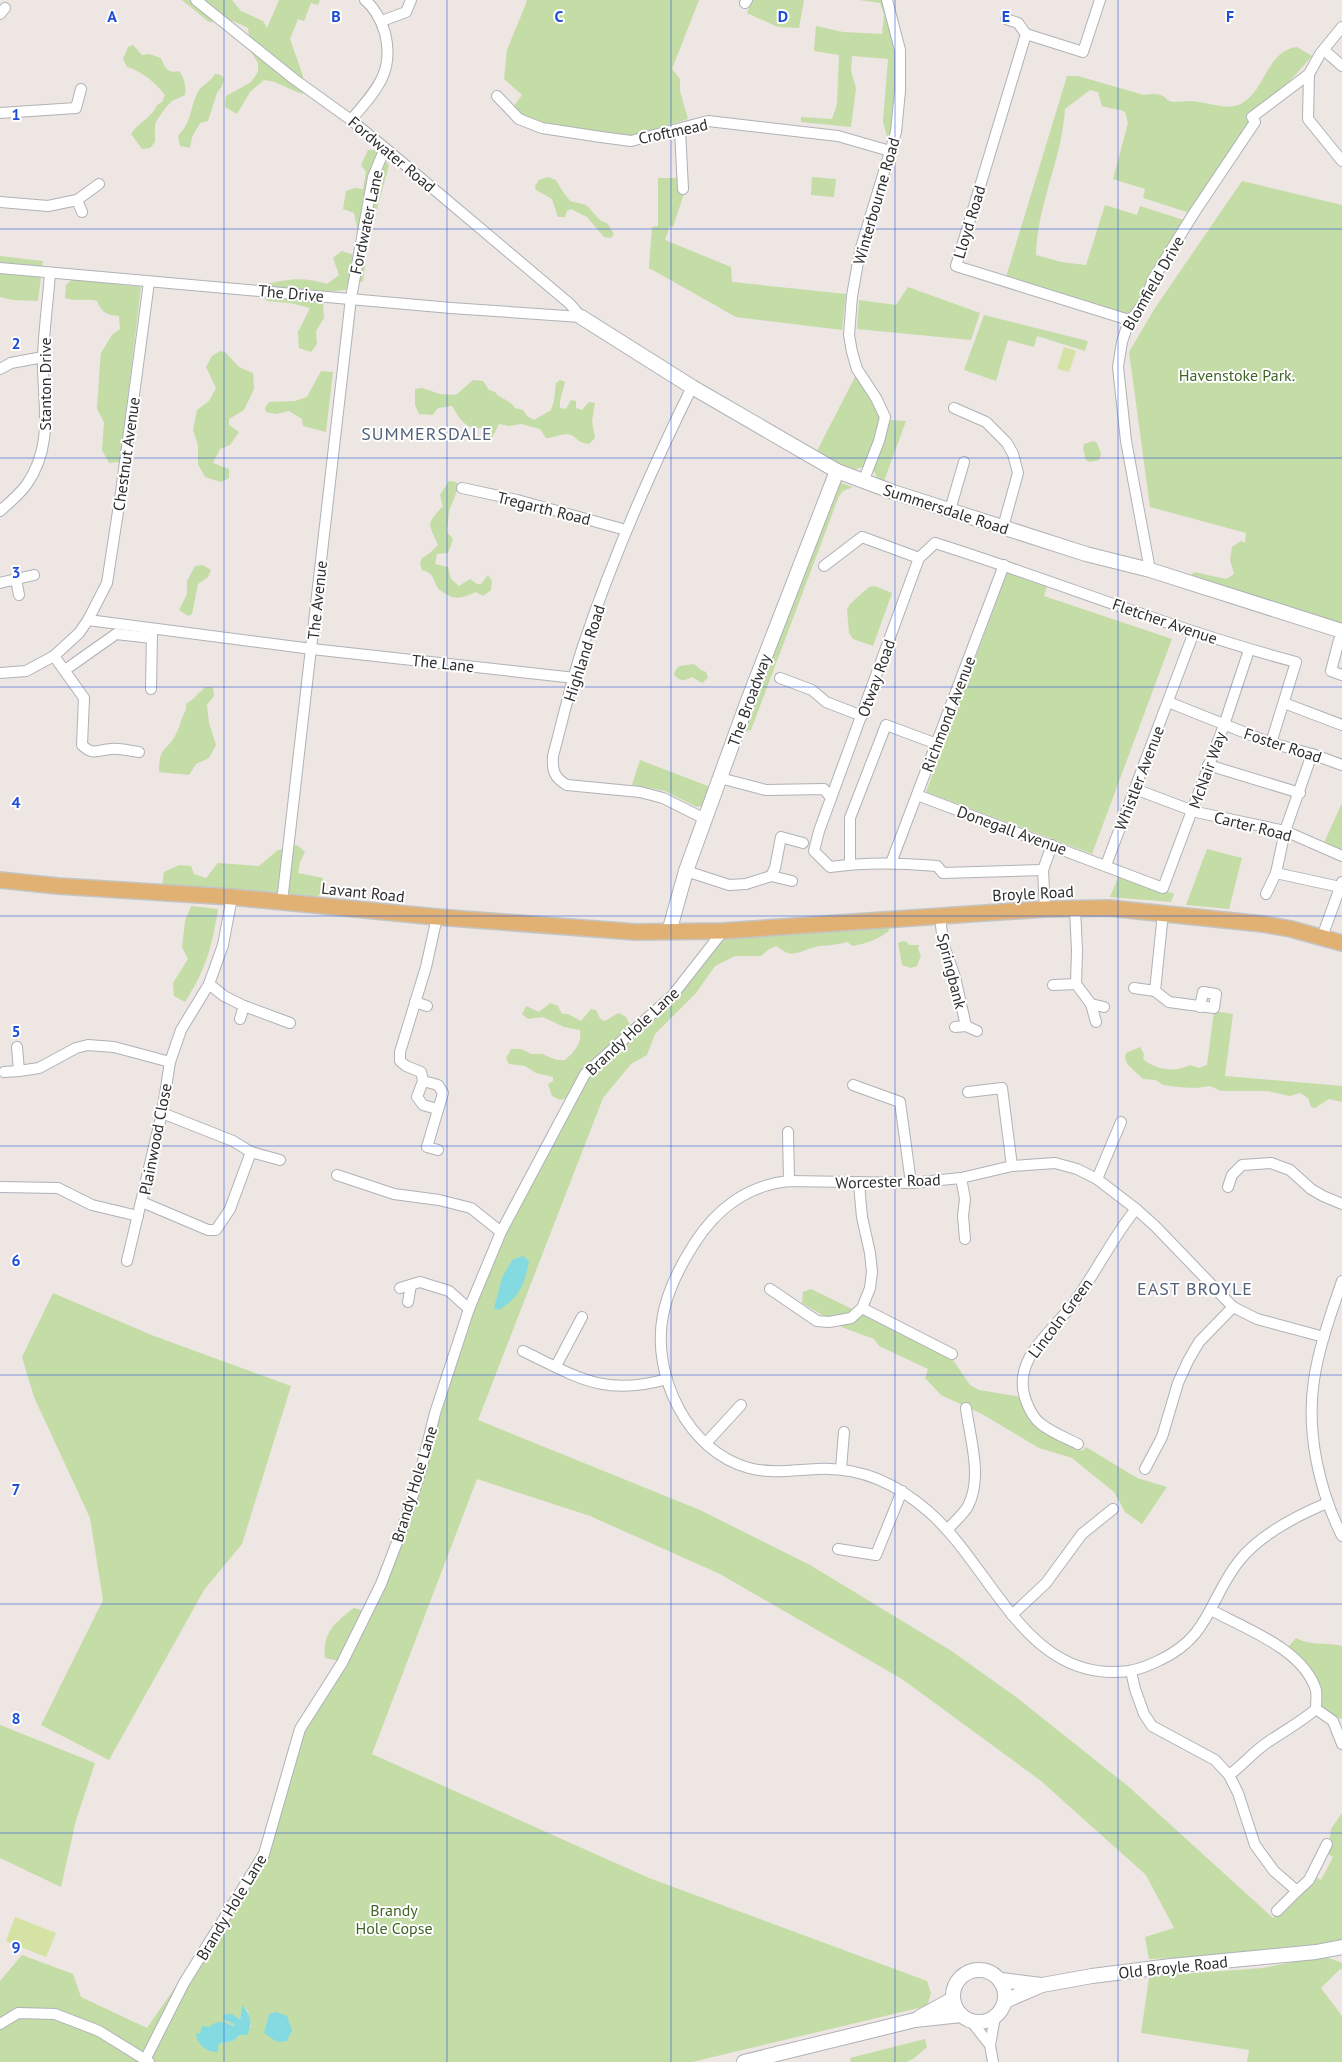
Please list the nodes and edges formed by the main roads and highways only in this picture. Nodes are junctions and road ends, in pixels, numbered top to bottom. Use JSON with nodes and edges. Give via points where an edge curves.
{"nodes":[{"id":1,"x":0,"y":880,"type":"edge"},
{"id":2,"x":723,"y":931,"type":"joint"},
{"id":3,"x":1342,"y":942,"type":"edge"}],
"edges":[{"from":1,"to":2,"type":"main road","name":"Lavant Road","via":[[575,928]]},
{"from":2,"to":3,"type":"main road","name":"Broyle Road","via":[[1044,909],[1109,908],[1263,924]]}]}
